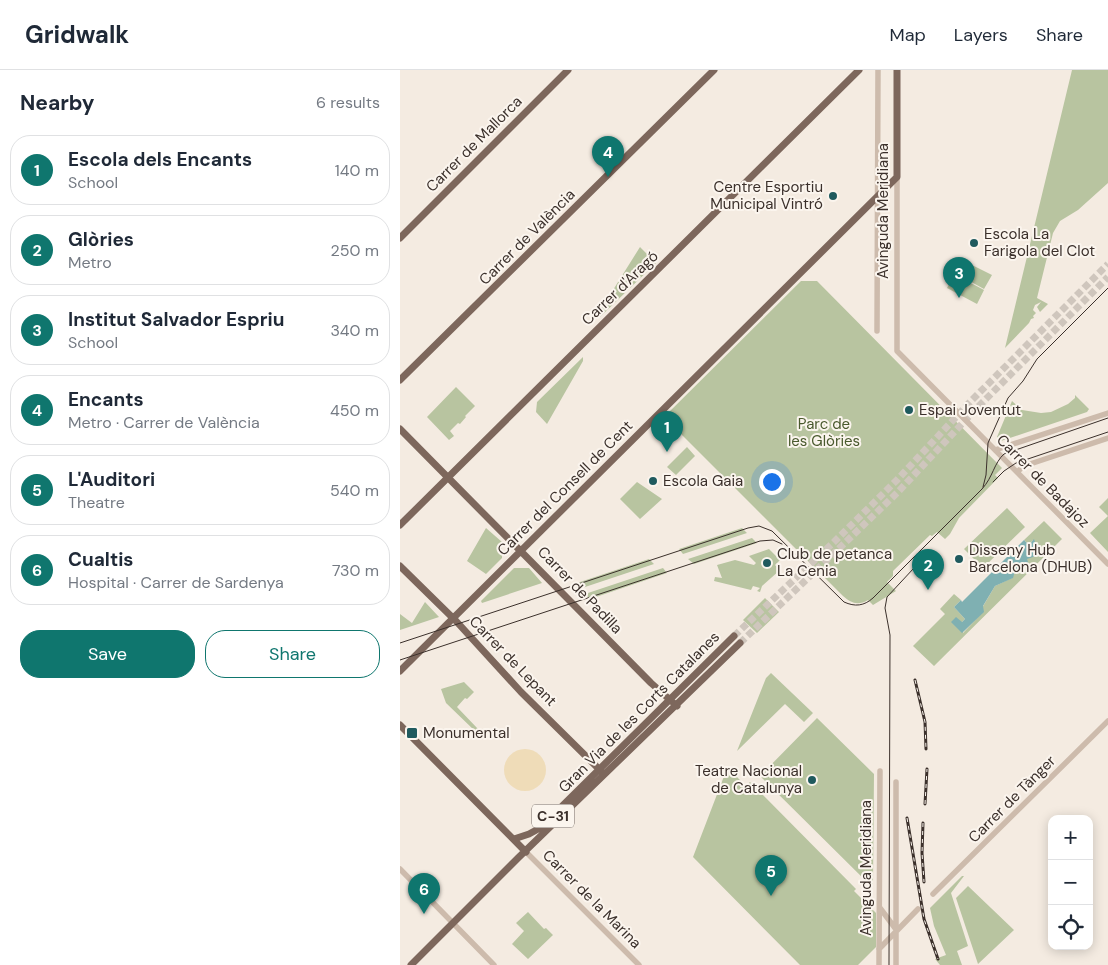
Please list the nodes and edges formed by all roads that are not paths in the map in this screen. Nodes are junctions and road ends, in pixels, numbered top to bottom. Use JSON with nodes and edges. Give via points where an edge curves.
{"nodes":[{"id":1,"x":568,"y":70,"type":"edge"},
{"id":2,"x":714,"y":70,"type":"edge"},
{"id":3,"x":859,"y":70,"type":"edge"},
{"id":4,"x":878,"y":70,"type":"edge"},
{"id":5,"x":897,"y":70,"type":"edge"},
{"id":6,"x":897,"y":177,"type":"junction"},
{"id":7,"x":877,"y":196,"type":"junction"},
{"id":8,"x":400,"y":238,"type":"edge"},
{"id":9,"x":877,"y":331,"type":"dead end"},
{"id":10,"x":897,"y":351,"type":"joint"},
{"id":11,"x":400,"y":380,"type":"edge"},
{"id":12,"x":1108,"y":413,"type":"edge"},
{"id":13,"x":400,"y":429,"type":"edge"},
{"id":14,"x":1108,"y":438,"type":"edge"},
{"id":15,"x":995,"y":450,"type":"junction"},
{"id":16,"x":1017,"y":472,"type":"junction"},
{"id":17,"x":447,"y":477,"type":"junction"},
{"id":18,"x":400,"y":525,"type":"edge"},
{"id":19,"x":522,"y":551,"type":"junction"},
{"id":20,"x":1108,"y":564,"type":"edge"},
{"id":21,"x":400,"y":566,"type":"edge"},
{"id":22,"x":453,"y":618,"type":"junction"},
{"id":23,"x":734,"y":636,"type":"tunnel mouth"},
{"id":24,"x":740,"y":643,"type":"tunnel mouth"},
{"id":25,"x":400,"y":671,"type":"edge"},
{"id":26,"x":670,"y":700,"type":"junction"},
{"id":27,"x":677,"y":706,"type":"junction"},
{"id":28,"x":1108,"y":721,"type":"edge"},
{"id":29,"x":400,"y":725,"type":"edge"},
{"id":30,"x":880,"y":771,"type":"dead end"},
{"id":31,"x":602,"y":772,"type":"junction"},
{"id":32,"x":896,"y":782,"type":"dead end"},
{"id":33,"x":514,"y":839,"type":"junction"},
{"id":34,"x":526,"y":852,"type":"junction"},
{"id":35,"x":400,"y":869,"type":"edge"},
{"id":36,"x":933,"y":894,"type":"dead end"},
{"id":37,"x":880,"y":908,"type":"junction"},
{"id":38,"x":918,"y":909,"type":"dead end"},
{"id":39,"x":454,"y":923,"type":"junction"},
{"id":40,"x":896,"y":930,"type":"junction"},
{"id":41,"x":879,"y":949,"type":"junction"},
{"id":42,"x":411,"y":965,"type":"edge"},
{"id":43,"x":494,"y":965,"type":"edge"},
{"id":44,"x":639,"y":965,"type":"edge"},
{"id":45,"x":879,"y":965,"type":"edge"},
{"id":46,"x":896,"y":965,"type":"edge"}],
"edges":[{"from":1,"to":8,"type":"main road","name":"Carrer de Mallorca"},
{"from":2,"to":11,"type":"main road","name":"Carrer de València"},
{"from":3,"to":17,"type":"main road","name":"Carrer d'Aragó"},
{"from":4,"to":7,"type":"street","name":"Avinguda Meridiana"},
{"from":5,"to":6,"type":"main road","name":"Avinguda Meridiana"},
{"from":6,"to":7,"type":"main road","name":"Carrer del Consell de Cent"},
{"from":6,"to":10,"type":"street","name":"Avinguda Meridiana"},
{"from":7,"to":9,"type":"street","name":"Avinguda Meridiana"},
{"from":7,"to":19,"type":"main road","name":"Carrer del Consell de Cent"},
{"from":10,"to":15,"type":"street","name":"Carrer de Badajoz"},
{"from":12,"to":15,"type":"street"},
{"from":13,"to":17,"type":"main road","name":"Carrer de Padilla"},
{"from":14,"to":16,"type":"street","via":[[1024,466]]},
{"from":15,"to":16,"type":"street","name":"Carrer de Badajoz"},
{"from":16,"to":20,"type":"street","name":"Carrer de Badajoz"},
{"from":17,"to":18,"type":"main road","name":"Carrer d'Aragó"},
{"from":17,"to":19,"type":"main road","name":"Carrer de Padilla"},
{"from":19,"to":22,"type":"main road","name":"Carrer del Consell de Cent"},
{"from":19,"to":26,"type":"main road","name":"Carrer de Padilla"},
{"from":21,"to":22,"type":"main road","name":"Carrer de Lepant"},
{"from":22,"to":25,"type":"main road","name":"Carrer del Consell de Cent"},
{"from":22,"to":31,"type":"main road","name":"Carrer de Lepant","via":[[486,656]]},
{"from":23,"to":26,"type":"main road","name":"Gran Via de les Corts Catalanes","number":"C-31"},
{"from":24,"to":27,"type":"main road","name":"Gran Via de les Corts Catalanes","number":"C-31"},
{"from":26,"to":27,"type":"main road","name":"Carrer de Padilla"},
{"from":26,"to":31,"type":"main road","name":"Gran Via de les Corts Catalanes","number":"C-31"},
{"from":27,"to":31,"type":"main road","name":"Gran Via de les Corts Catalanes","number":"C-31"},
{"from":28,"to":36,"type":"street","name":"Carrer de Tànger"},
{"from":29,"to":33,"type":"main road","name":"Carrer de la Marina"},
{"from":30,"to":37,"type":"street","name":"Avinguda Meridiana"},
{"from":31,"to":33,"type":"main road","name":"Gran Via de les Corts Catalanes","number":"C-31","via":[[540,828]]},
{"from":31,"to":34,"type":"main road","name":"Gran Via de les Corts Catalanes","number":"C-31"},
{"from":32,"to":40,"type":"street","name":"Avinguda Meridiana"},
{"from":33,"to":34,"type":"main road","name":"Carrer de la Marina"},
{"from":34,"to":39,"type":"main road","name":"Gran Via de les Corts Catalanes","number":"C-31"},
{"from":34,"to":44,"type":"street","name":"Carrer de la Marina"},
{"from":35,"to":39,"type":"street"},
{"from":37,"to":40,"type":"street"},
{"from":37,"to":41,"type":"street","name":"Avinguda Meridiana"},
{"from":38,"to":40,"type":"street"},
{"from":39,"to":42,"type":"main road","name":"Gran Via de les Corts Catalanes","number":"C-31"},
{"from":39,"to":43,"type":"street"},
{"from":40,"to":41,"type":"street"},
{"from":40,"to":46,"type":"street","name":"Avinguda Meridiana"},
{"from":41,"to":45,"type":"street","name":"Avinguda Meridiana"}]}
